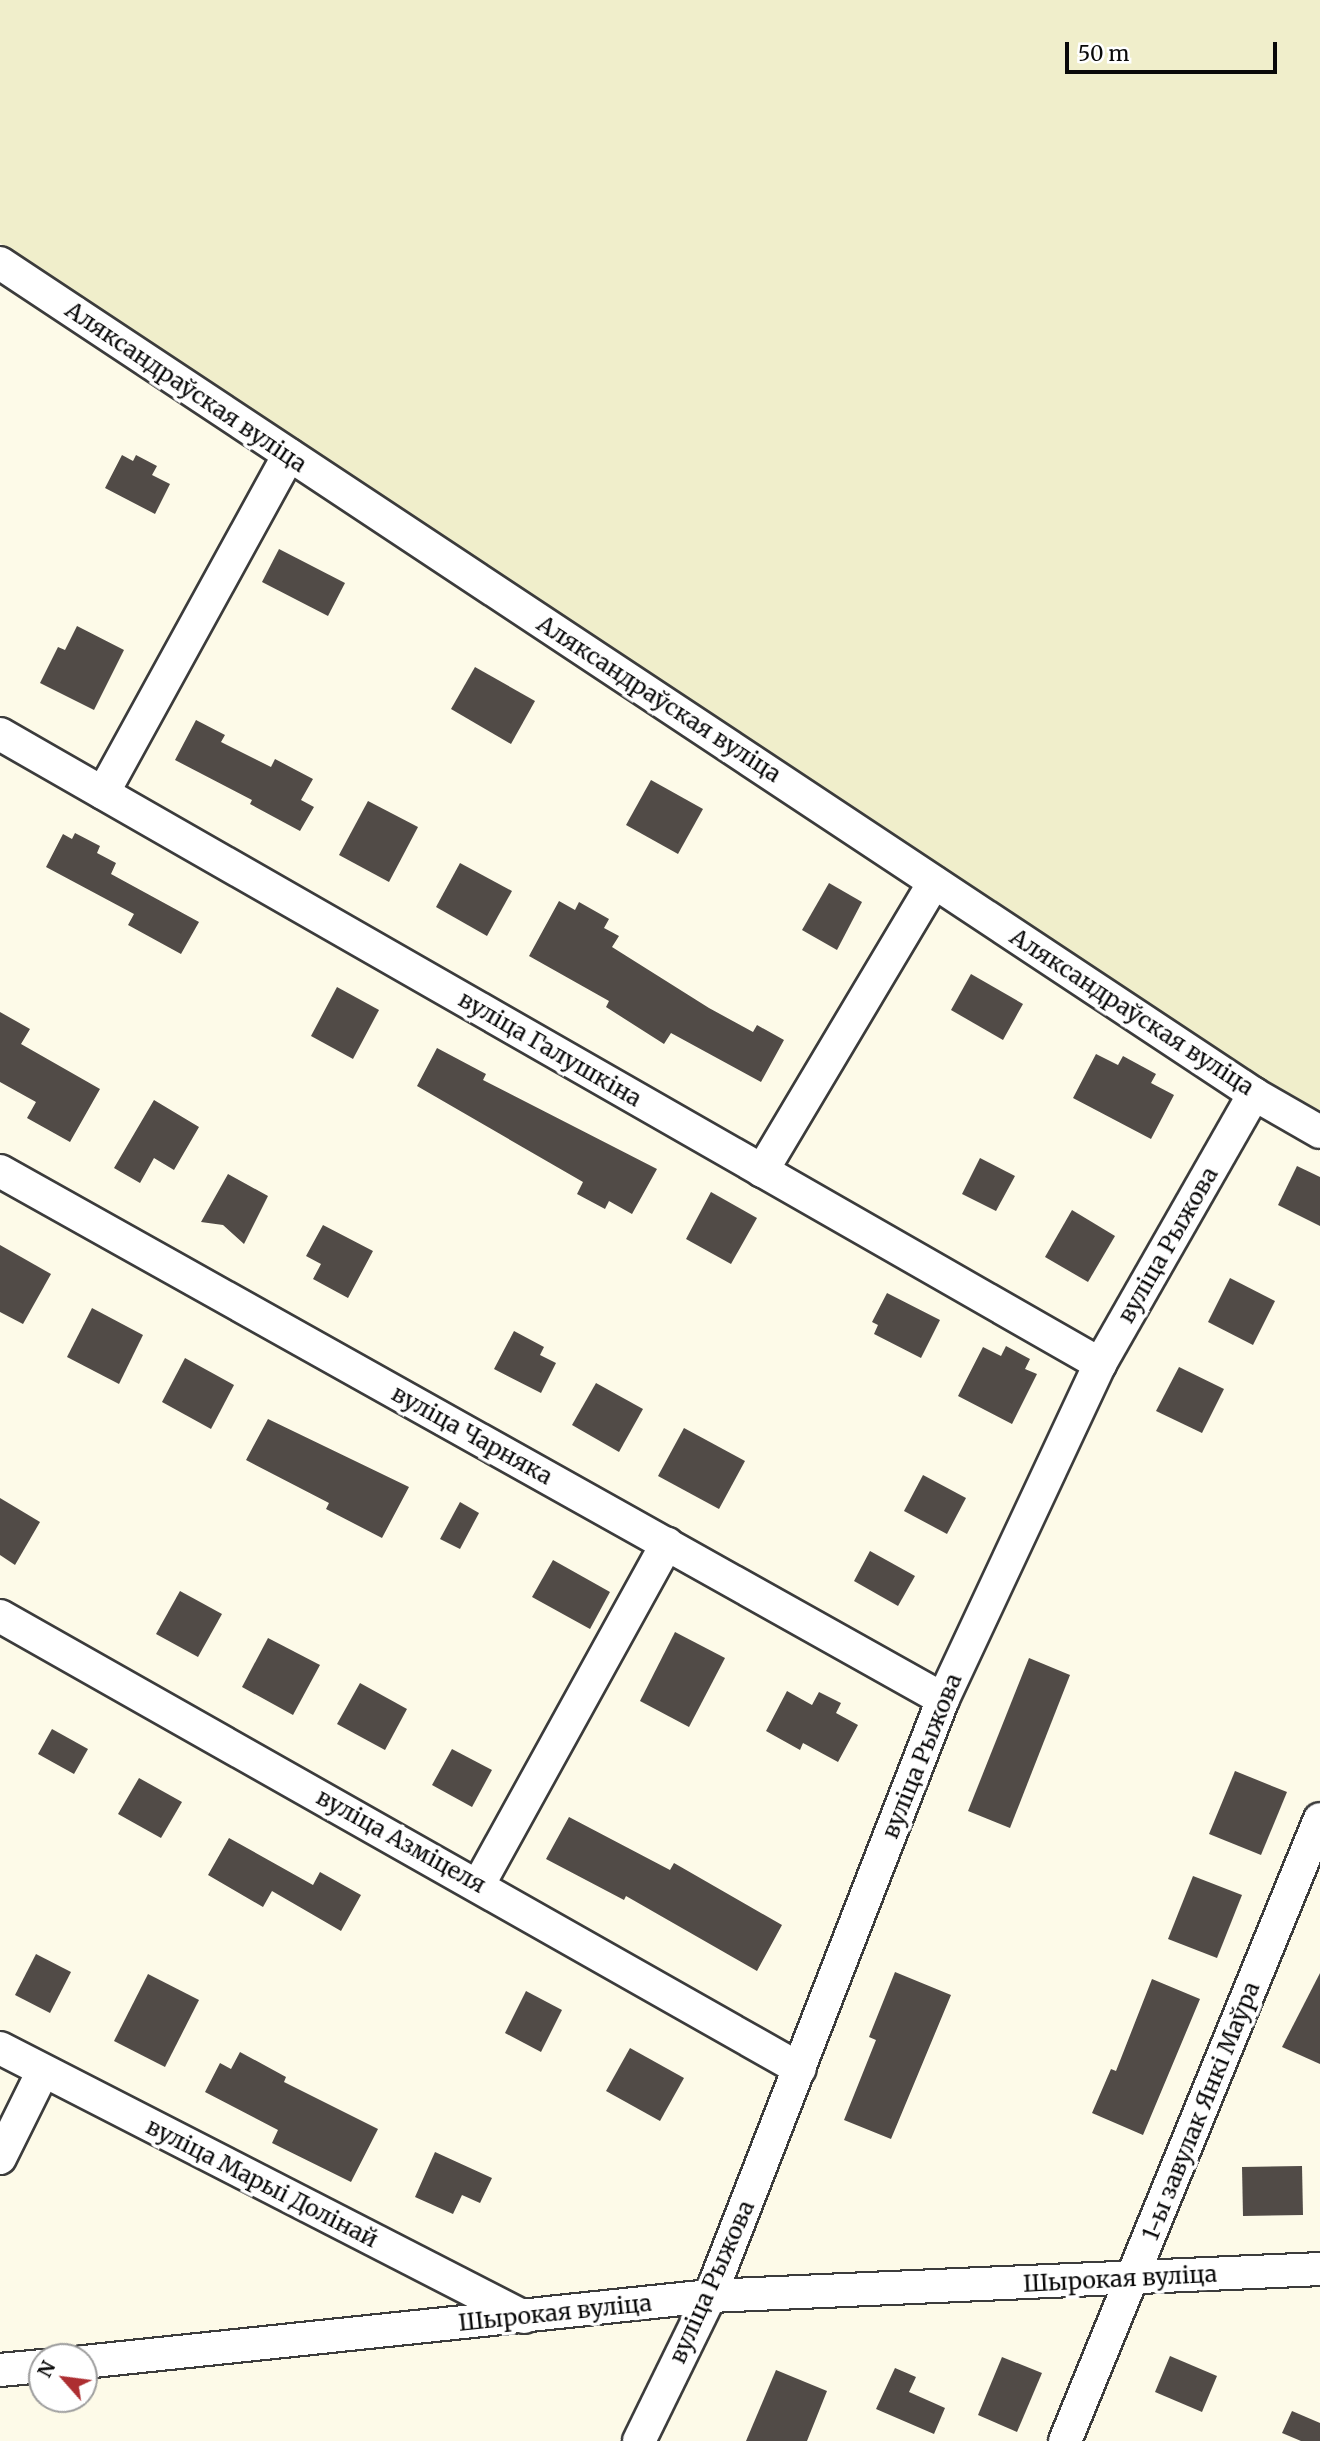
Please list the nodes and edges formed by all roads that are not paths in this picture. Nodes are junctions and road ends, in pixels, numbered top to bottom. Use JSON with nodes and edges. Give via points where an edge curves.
{"nodes":[{"id":1,"x":0,"y":263,"type":"edge"},
{"id":2,"x":289,"y":455,"type":"junction"},
{"id":3,"x":0,"y":734,"type":"edge"},
{"id":4,"x":103,"y":793,"type":"junction"},
{"id":5,"x":934,"y":882,"type":"junction"},
{"id":6,"x":1254,"y":1094,"type":"junction"},
{"id":7,"x":1320,"y":1132,"type":"edge"},
{"id":8,"x":0,"y":1171,"type":"edge"},
{"id":9,"x":762,"y":1171,"type":"junction"},
{"id":10,"x":1100,"y":1364,"type":"junction"},
{"id":11,"x":667,"y":1544,"type":"junction"},
{"id":12,"x":0,"y":1616,"type":"edge"},
{"id":13,"x":943,"y":1699,"type":"junction"},
{"id":14,"x":1320,"y":1819,"type":"edge"},
{"id":15,"x":479,"y":1884,"type":"junction"},
{"id":16,"x":1306,"y":1886,"type":"edge"},
{"id":17,"x":0,"y":2049,"type":"edge"},
{"id":18,"x":800,"y":2069,"type":"junction"},
{"id":19,"x":43,"y":2071,"type":"junction"},
{"id":20,"x":0,"y":2158,"type":"edge"},
{"id":21,"x":1320,"y":2269,"type":"edge"},
{"id":22,"x":1133,"y":2279,"type":"junction"},
{"id":23,"x":710,"y":2297,"type":"junction"},
{"id":24,"x":524,"y":2317,"type":"junction"},
{"id":25,"x":98,"y":2361,"type":"edge"},
{"id":26,"x":28,"y":2367,"type":"edge"},
{"id":27,"x":0,"y":2370,"type":"edge"},
{"id":28,"x":639,"y":2441,"type":"edge"},
{"id":29,"x":1065,"y":2441,"type":"edge"}],
"edges":[{"from":1,"to":2,"type":"street","name":"Аляксандраўская вуліца"},
{"from":2,"to":4,"type":"street"},
{"from":2,"to":5,"type":"street","name":"Аляксандраўская вуліца"},
{"from":3,"to":4,"type":"street","name":"вуліца Галушкіна"},
{"from":4,"to":9,"type":"street","name":"вуліца Галушкіна"},
{"from":5,"to":6,"type":"street","name":"Аляксандраўская вуліца"},
{"from":5,"to":9,"type":"street"},
{"from":6,"to":7,"type":"street","name":"Аляксандраўская вуліца"},
{"from":6,"to":10,"type":"street","name":"вуліца Рыжова"},
{"from":8,"to":11,"type":"street","name":"вуліца Чарняка"},
{"from":9,"to":10,"type":"street","name":"вуліца Галушкіна"},
{"from":10,"to":13,"type":"street","name":"вуліца Рыжова"},
{"from":11,"to":13,"type":"street","name":"вуліца Чарняка"},
{"from":11,"to":15,"type":"street"},
{"from":12,"to":15,"type":"street","name":"вуліца Азміцеля"},
{"from":13,"to":18,"type":"street","name":"вуліца Рыжова"},
{"from":14,"to":16,"type":"street","name":"1-ы завулак Янкі Маўра"},
{"from":15,"to":18,"type":"street","name":"вуліца Азміцеля"},
{"from":16,"to":22,"type":"street","name":"1-ы завулак Янкі Маўра"},
{"from":17,"to":19,"type":"street","name":"вуліца Марыі Долінай"},
{"from":18,"to":23,"type":"street","name":"вуліца Рыжова"},
{"from":19,"to":20,"type":"street"},
{"from":19,"to":24,"type":"street","name":"вуліца Марыі Долінай"},
{"from":21,"to":22,"type":"street","name":"Шырокая вуліца"},
{"from":22,"to":23,"type":"street","name":"Шырокая вуліца"},
{"from":22,"to":29,"type":"street","name":"1-ы завулак Янкі Маўра"},
{"from":23,"to":24,"type":"street","name":"Шырокая вуліца"},
{"from":23,"to":28,"type":"street","name":"вуліца Рыжова"},
{"from":24,"to":25,"type":"street","name":"Шырокая вуліца"},
{"from":26,"to":27,"type":"street"}]}
